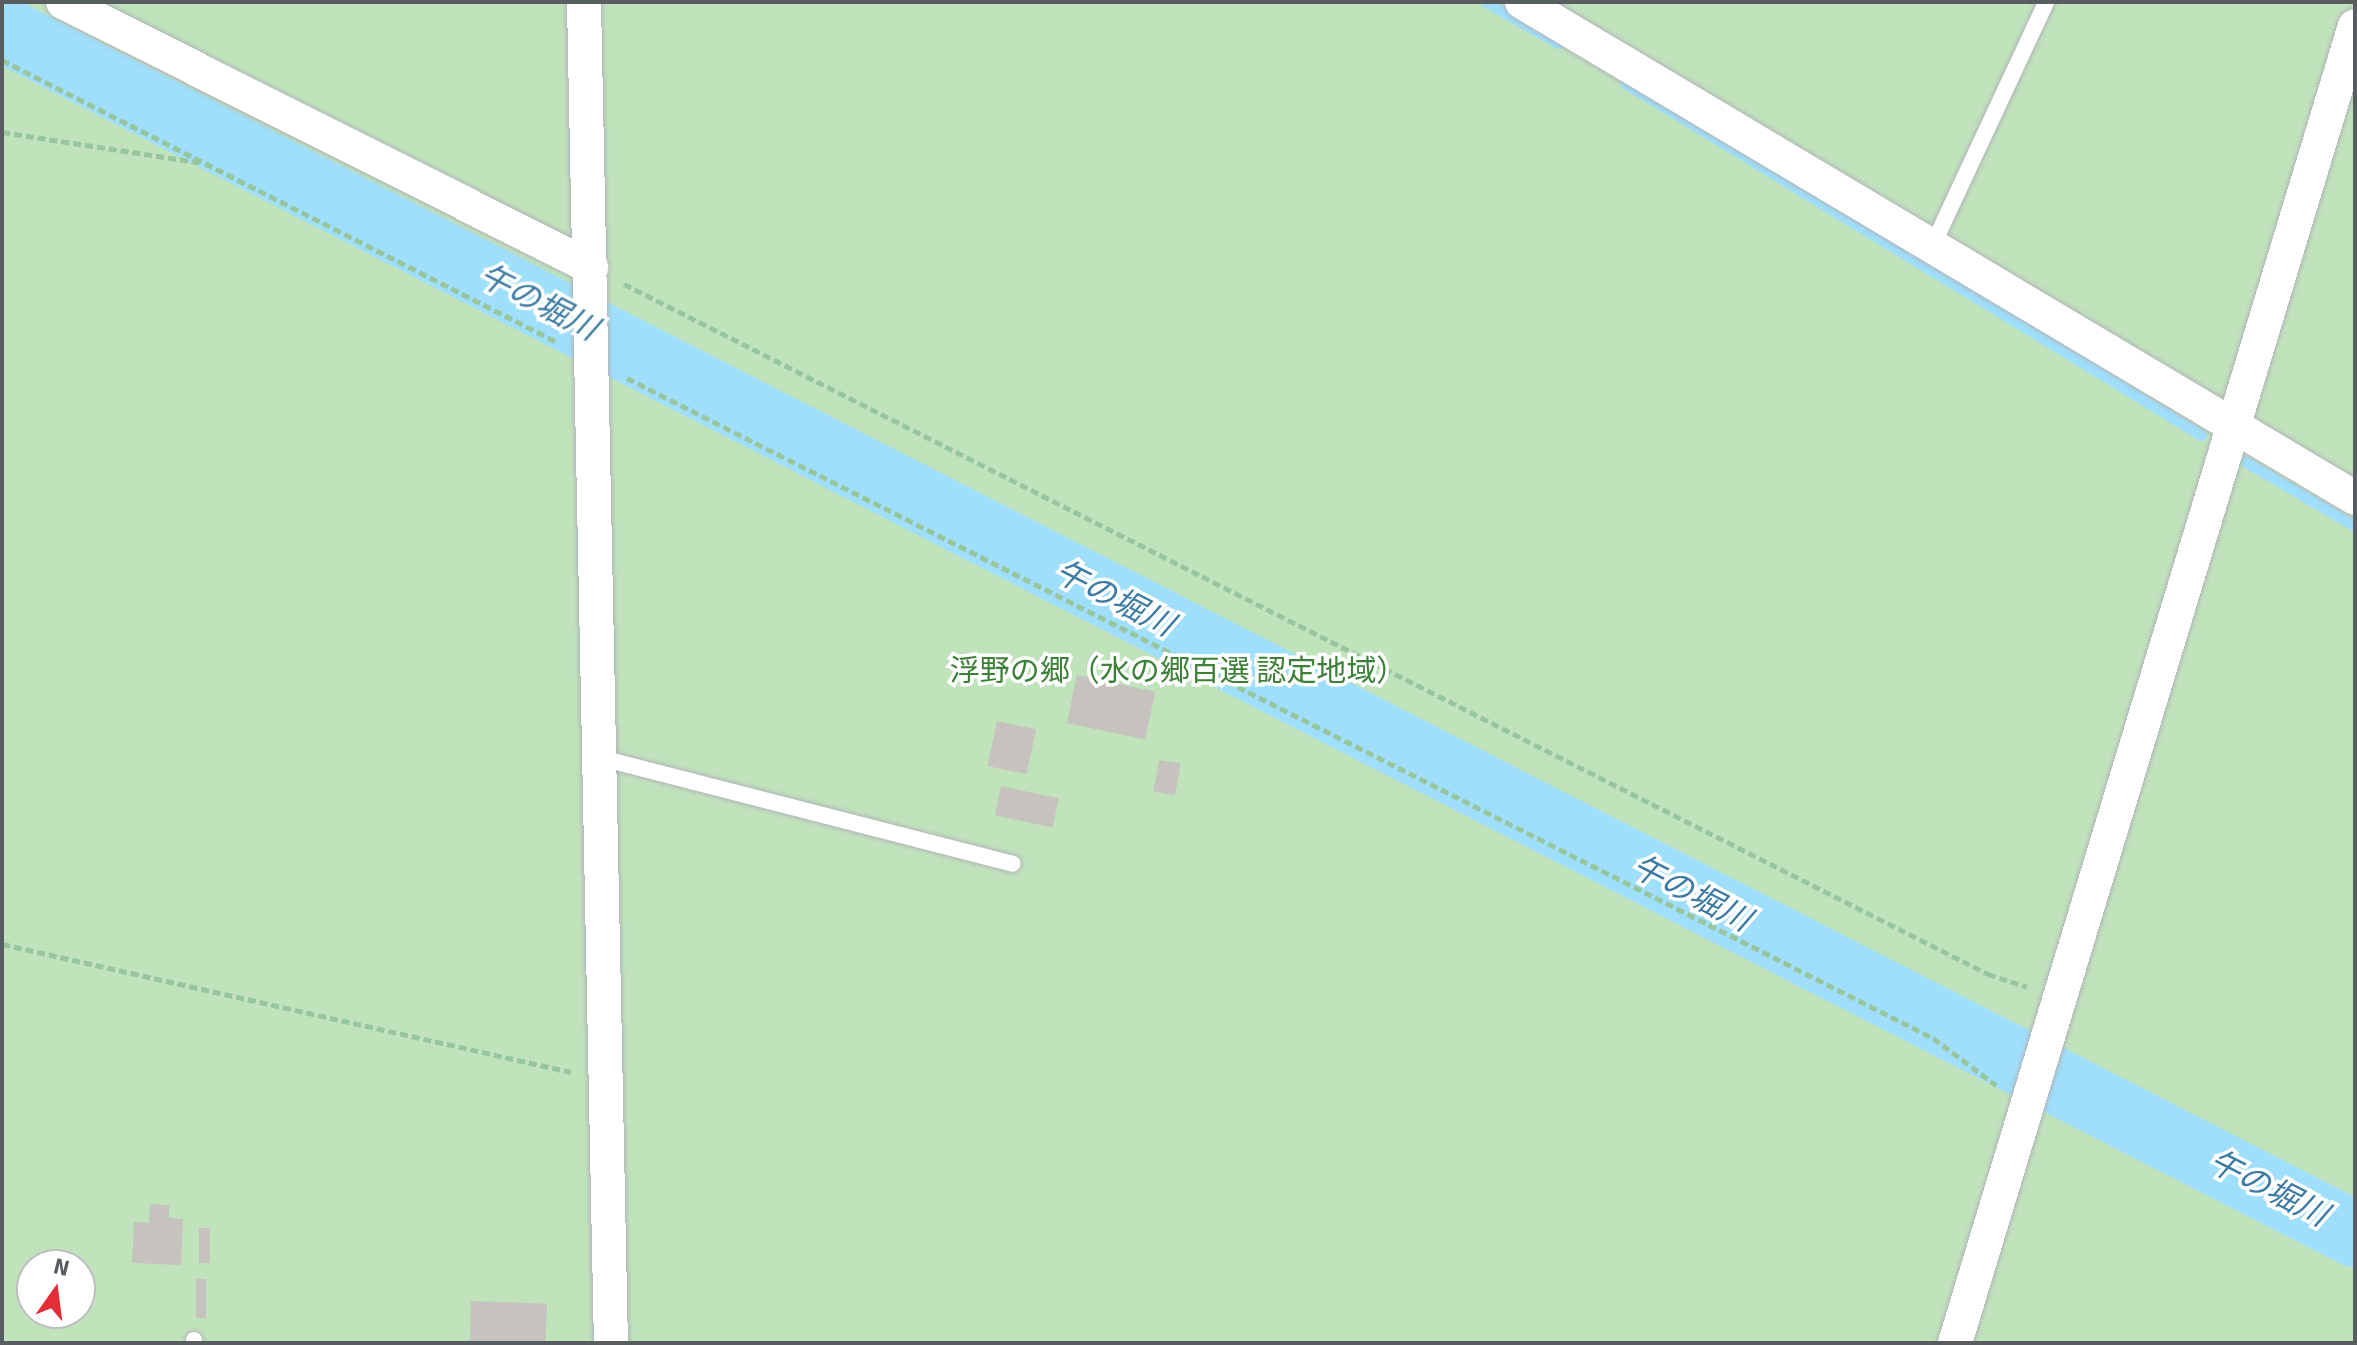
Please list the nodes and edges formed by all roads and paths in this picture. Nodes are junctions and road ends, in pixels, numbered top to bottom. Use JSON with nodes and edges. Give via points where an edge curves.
{"nodes":[{"id":1,"x":63,"y":2,"type":"edge"},
{"id":2,"x":584,"y":2,"type":"edge"},
{"id":3,"x":1522,"y":2,"type":"edge"},
{"id":4,"x":2046,"y":2,"type":"edge"},
{"id":5,"x":2355,"y":26,"type":"edge"},
{"id":6,"x":2,"y":60,"type":"edge"},
{"id":7,"x":2,"y":132,"type":"edge"},
{"id":8,"x":207,"y":164,"type":"junction"},
{"id":9,"x":1932,"y":247,"type":"junction"},
{"id":10,"x":592,"y":278,"type":"junction"},
{"id":11,"x":595,"y":361,"type":"junction"},
{"id":12,"x":2233,"y":427,"type":"junction"},
{"id":13,"x":2355,"y":498,"type":"edge"},
{"id":14,"x":601,"y":758,"type":"junction"},
{"id":15,"x":1013,"y":864,"type":"dead end"},
{"id":16,"x":2,"y":944,"type":"edge"},
{"id":17,"x":2055,"y":996,"type":"junction"},
{"id":18,"x":606,"y":1080,"type":"junction"},
{"id":19,"x":2025,"y":1106,"type":"junction"},
{"id":20,"x":611,"y":1343,"type":"edge"},
{"id":21,"x":1955,"y":1343,"type":"edge"}],
"edges":[{"from":1,"to":10,"type":"street"},
{"from":2,"to":10,"type":"street"},
{"from":3,"to":9,"type":"street"},
{"from":4,"to":9,"type":"lane"},
{"from":5,"to":12,"type":"street"},
{"from":6,"to":8,"type":"path"},
{"from":7,"to":8,"type":"path"},
{"from":8,"to":11,"type":"path"},
{"from":9,"to":12,"type":"street"},
{"from":10,"to":11,"type":"street"},
{"from":10,"to":17,"type":"path","via":[[1988,974]]},
{"from":11,"to":14,"type":"street"},
{"from":11,"to":19,"type":"path","via":[[1933,1038]]},
{"from":12,"to":13,"type":"street"},
{"from":12,"to":17,"type":"street"},
{"from":14,"to":15,"type":"lane"},
{"from":14,"to":18,"type":"street"},
{"from":16,"to":18,"type":"path"},
{"from":17,"to":19,"type":"street"},
{"from":18,"to":20,"type":"street"},
{"from":19,"to":21,"type":"street"}]}
